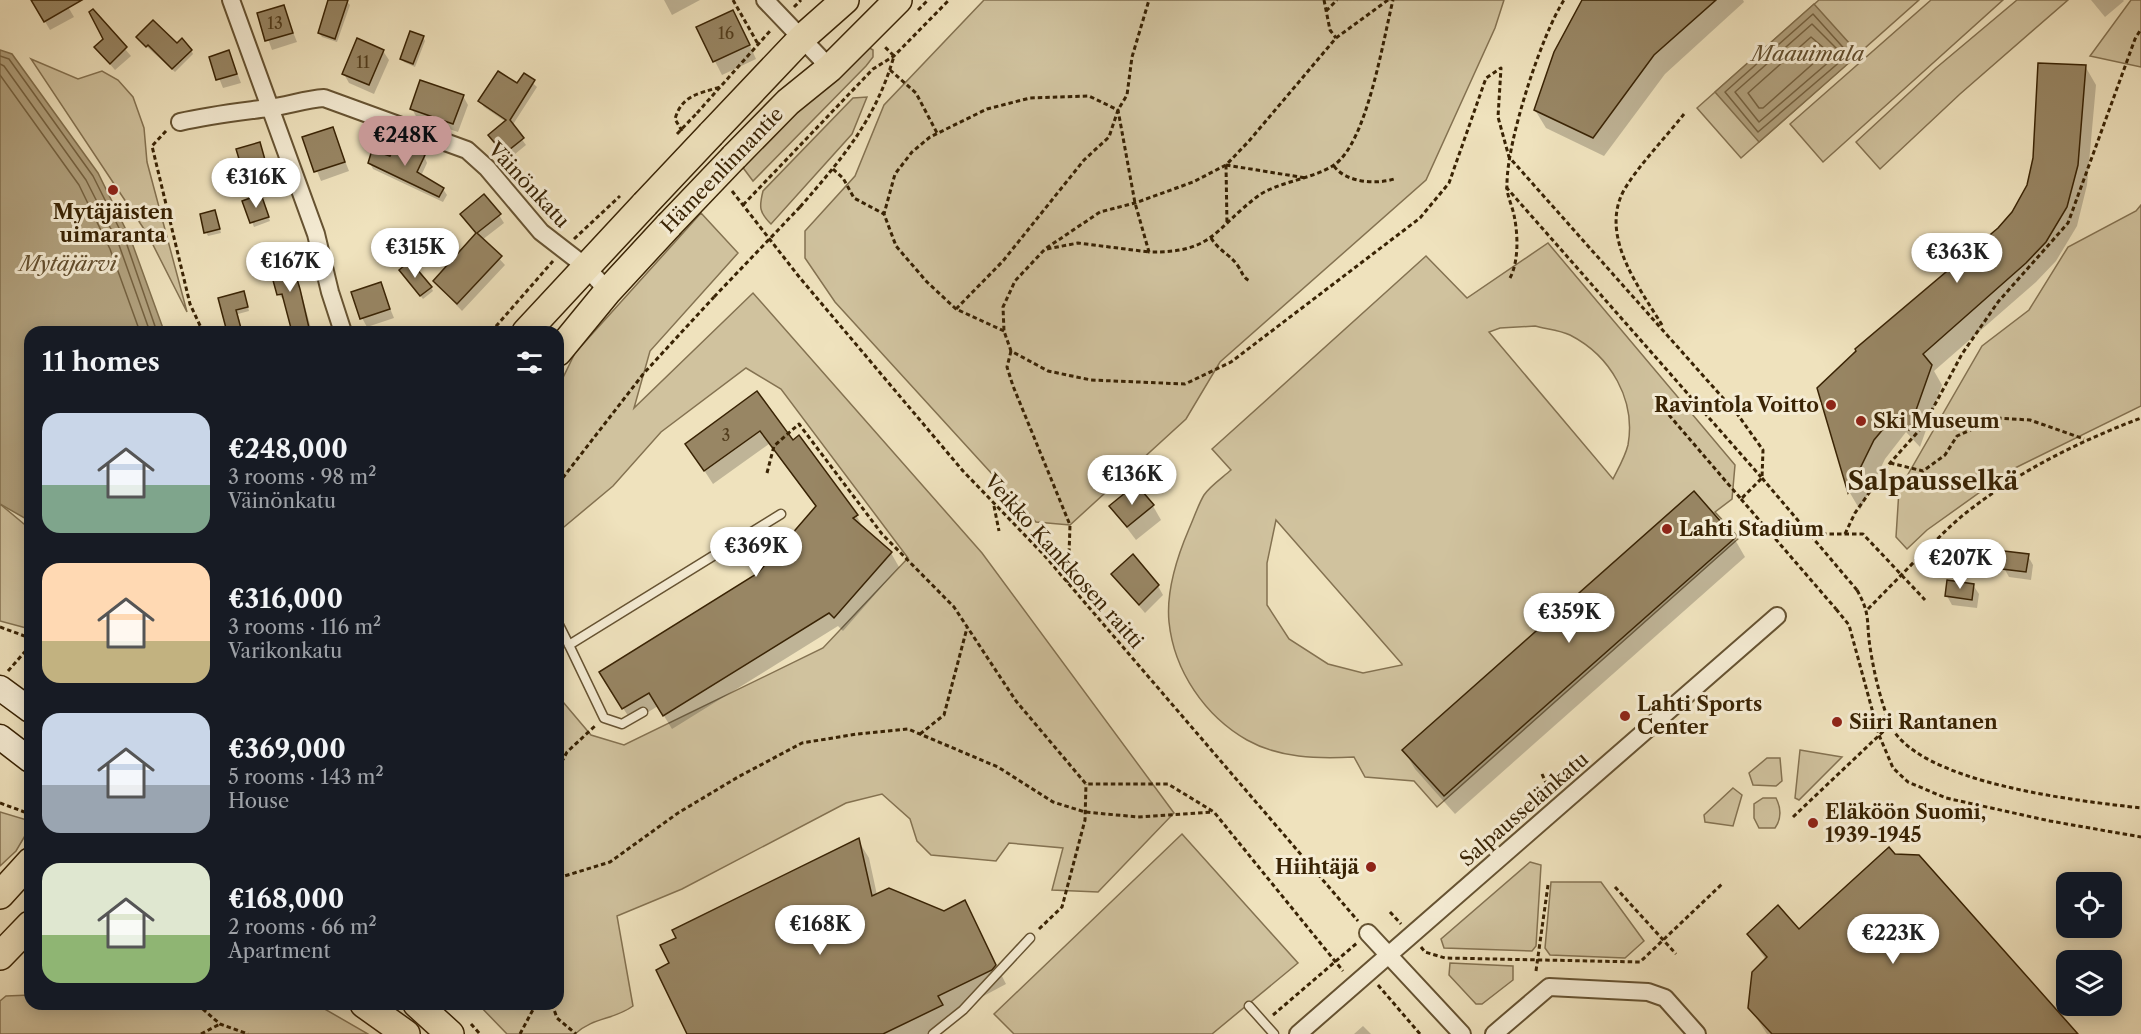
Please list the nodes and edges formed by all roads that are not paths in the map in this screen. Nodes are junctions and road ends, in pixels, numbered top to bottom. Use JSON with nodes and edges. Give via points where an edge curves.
{"nodes":[{"id":1,"x":231,"y":0,"type":"edge"},
{"id":2,"x":765,"y":0,"type":"edge"},
{"id":3,"x":845,"y":0,"type":"edge"},
{"id":4,"x":898,"y":0,"type":"edge"},
{"id":5,"x":802,"y":38,"type":"junction"},
{"id":6,"x":830,"y":68,"type":"junction"},
{"id":7,"x":270,"y":108,"type":"junction"},
{"id":8,"x":180,"y":122,"type":"road end"},
{"id":9,"x":585,"y":266,"type":"junction"},
{"id":10,"x":608,"y":291,"type":"junction"},
{"id":11,"x":342,"y":326,"type":"edge"},
{"id":12,"x":531,"y":326,"type":"edge"},
{"id":13,"x":564,"y":345,"type":"edge"},
{"id":14,"x":781,"y":514,"type":"dead end"},
{"id":15,"x":1777,"y":616,"type":"dead end"},
{"id":16,"x":564,"y":635,"type":"edge"},
{"id":17,"x":569,"y":645,"type":"junction"},
{"id":18,"x":2,"y":681,"type":"edge"},
{"id":19,"x":24,"y":704,"type":"edge"},
{"id":20,"x":643,"y":712,"type":"dead end"},
{"id":21,"x":0,"y":737,"type":"edge"},
{"id":22,"x":24,"y":755,"type":"edge"},
{"id":23,"x":24,"y":869,"type":"edge"},
{"id":24,"x":0,"y":895,"type":"edge"},
{"id":25,"x":24,"y":931,"type":"edge"},
{"id":26,"x":1368,"y":933,"type":"road end"},
{"id":27,"x":1030,"y":938,"type":"road end"},
{"id":28,"x":24,"y":947,"type":"edge"},
{"id":29,"x":1388,"y":955,"type":"junction"},
{"id":30,"x":0,"y":956,"type":"edge"},
{"id":31,"x":0,"y":963,"type":"edge"},
{"id":32,"x":1249,"y":1006,"type":"dead end"},
{"id":33,"x":372,"y":1010,"type":"edge"},
{"id":34,"x":425,"y":1010,"type":"edge"},
{"id":35,"x":406,"y":1034,"type":"edge"},
{"id":36,"x":450,"y":1034,"type":"edge"},
{"id":37,"x":933,"y":1034,"type":"edge"},
{"id":38,"x":1274,"y":1034,"type":"edge"},
{"id":39,"x":1298,"y":1034,"type":"edge"},
{"id":40,"x":1462,"y":1034,"type":"edge"},
{"id":41,"x":1494,"y":1034,"type":"edge"},
{"id":42,"x":1697,"y":1034,"type":"edge"}],
"edges":[{"from":1,"to":7,"type":"street"},
{"from":2,"to":5,"type":"street"},
{"from":3,"to":5,"type":"main road","name":"Hämeenlinnantie"},
{"from":4,"to":6,"type":"main road","name":"Hämeenlinnantie"},
{"from":5,"to":6,"type":"street"},
{"from":5,"to":9,"type":"main road","name":"Hämeenlinnantie","bridge":true,"via":[[704,124],[645,204]]},
{"from":6,"to":10,"type":"main road","name":"Hämeenlinnantie","bridge":true,"via":[[788,102]]},
{"from":7,"to":8,"type":"street","name":"Väinönkatu"},
{"from":7,"to":9,"type":"street","name":"Väinönkatu","via":[[324,98],[467,150],[541,232]]},
{"from":7,"to":11,"type":"street","via":[[316,234]]},
{"from":9,"to":10,"type":"street","name":"Väinönkatu"},
{"from":9,"to":12,"type":"main road","name":"Hämeenlinnantie"},
{"from":10,"to":13,"type":"main road","name":"Hämeenlinnantie"},
{"from":14,"to":17,"type":"lane"},
{"from":15,"to":29,"type":"street","name":"Salpausselänkatu"},
{"from":16,"to":17,"type":"lane"},
{"from":17,"to":20,"type":"lane","via":[[604,718],[622,724]]},
{"from":18,"to":19,"type":"main road"},
{"from":21,"to":22,"type":"main road"},
{"from":23,"to":24,"type":"main road"},
{"from":25,"to":30,"type":"main road"},
{"from":26,"to":29,"type":"street"},
{"from":27,"to":37,"type":"lane","via":[[963,1010]]},
{"from":28,"to":31,"type":"main road"},
{"from":29,"to":39,"type":"street","name":"Salpausselänkatu"},
{"from":29,"to":40,"type":"street"},
{"from":32,"to":38,"type":"lane"},
{"from":33,"to":35,"type":"main road"},
{"from":34,"to":36,"type":"main road"},
{"from":41,"to":42,"type":"street","via":[[1549,987],[1648,992],[1665,998]]}]}
